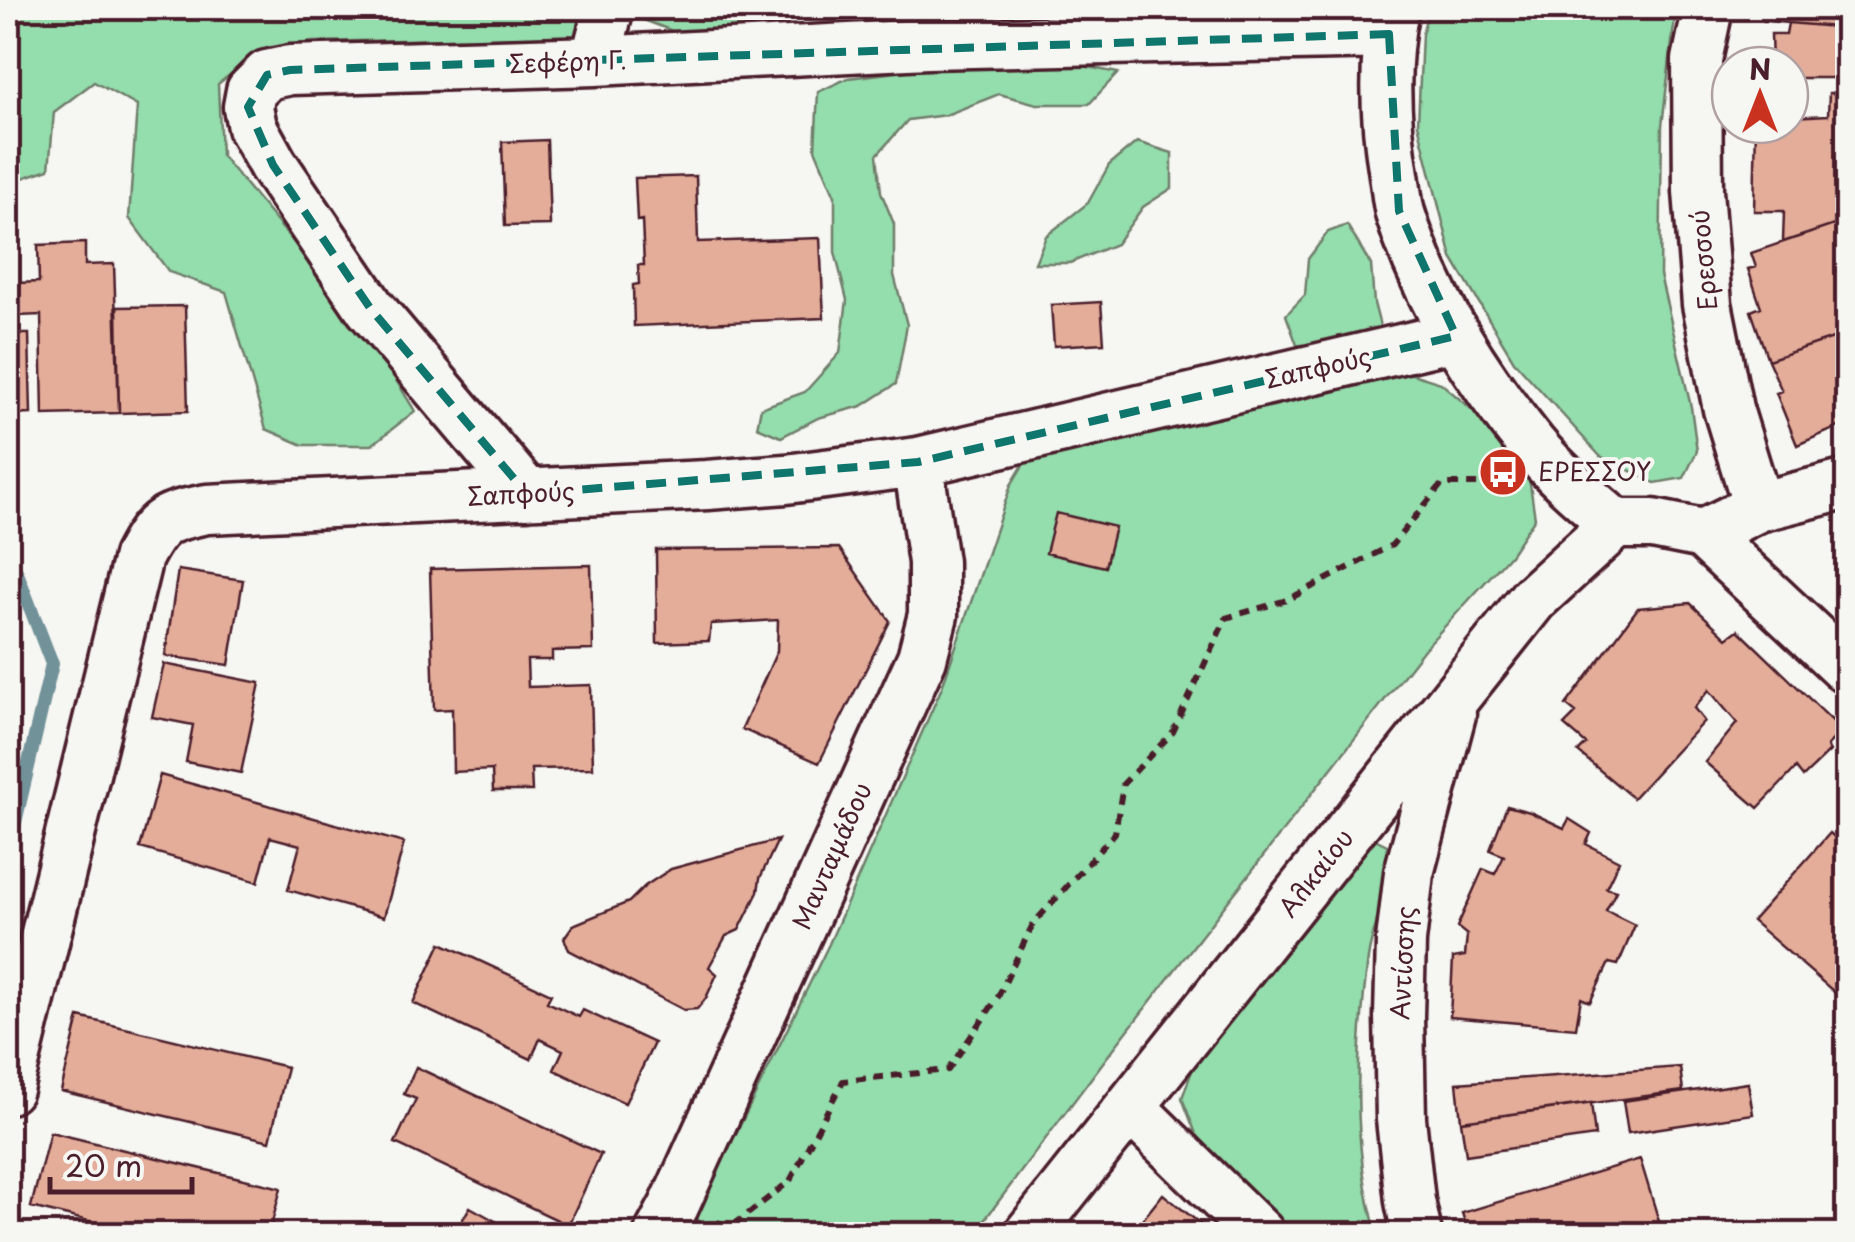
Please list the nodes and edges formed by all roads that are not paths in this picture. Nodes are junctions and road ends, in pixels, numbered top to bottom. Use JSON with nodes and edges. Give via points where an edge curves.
{"nodes":[{"id":1,"x":609,"y":8,"type":"edge"},
{"id":2,"x":1708,"y":8,"type":"edge"},
{"id":3,"x":1392,"y":21,"type":"edge"},
{"id":4,"x":968,"y":25,"type":"edge"},
{"id":5,"x":595,"y":62,"type":"junction"},
{"id":6,"x":1456,"y":336,"type":"junction"},
{"id":7,"x":918,"y":462,"type":"junction"},
{"id":8,"x":1848,"y":484,"type":"edge"},
{"id":9,"x":528,"y":494,"type":"junction"},
{"id":10,"x":1758,"y":506,"type":"junction"},
{"id":11,"x":1614,"y":524,"type":"junction"},
{"id":12,"x":1703,"y":534,"type":"junction"},
{"id":13,"x":1848,"y":670,"type":"edge"},
{"id":14,"x":1456,"y":696,"type":"junction"},
{"id":15,"x":8,"y":1089,"type":"edge"},
{"id":16,"x":1130,"y":1107,"type":"junction"},
{"id":17,"x":666,"y":1220,"type":"edge"},
{"id":18,"x":1029,"y":1234,"type":"edge"},
{"id":19,"x":1260,"y":1234,"type":"edge"},
{"id":20,"x":1417,"y":1234,"type":"edge"}],
"edges":[{"from":1,"to":5,"type":"street"},
{"from":2,"to":10,"type":"street","name":"Ερεσσού","via":[[1697,60],[1707,304],[1728,409]]},
{"from":3,"to":4,"type":"street","name":"Σεφέρη Γ."},
{"from":3,"to":6,"type":"street","via":[[1389,147],[1400,210]]},
{"from":4,"to":5,"type":"street","name":"Σεφέρη Γ."},
{"from":5,"to":9,"type":"street","name":"Σεφέρη Γ.","via":[[290,70],[267,75],[251,91],[248,107],[273,164],[370,308]]},
{"from":6,"to":7,"type":"street","name":"Σαπφούς"},
{"from":6,"to":11,"type":"street","via":[[1533,446]]},
{"from":7,"to":9,"type":"street","name":"Σαπφούς","via":[[747,482]]},
{"from":7,"to":17,"type":"street","name":"Μανταμάδου","via":[[933,562],[933,615],[922,658]]},
{"from":8,"to":10,"type":"street"},
{"from":9,"to":15,"type":"street","name":"Σαπφούς","via":[[208,509],[175,515],[152,530],[138,556]]},
{"from":10,"to":12,"type":"street"},
{"from":11,"to":12,"type":"street"},
{"from":11,"to":14,"type":"street","name":"Αλκαίου","via":[[1533,598]]},
{"from":12,"to":13,"type":"street"},
{"from":14,"to":16,"type":"street","name":"Αλκαίου"},
{"from":14,"to":20,"type":"street","name":"Αντίσσης","via":[[1409,873],[1401,941],[1401,1119]]},
{"from":16,"to":18,"type":"street","name":"Αλκαίου"},
{"from":16,"to":19,"type":"street"}]}
